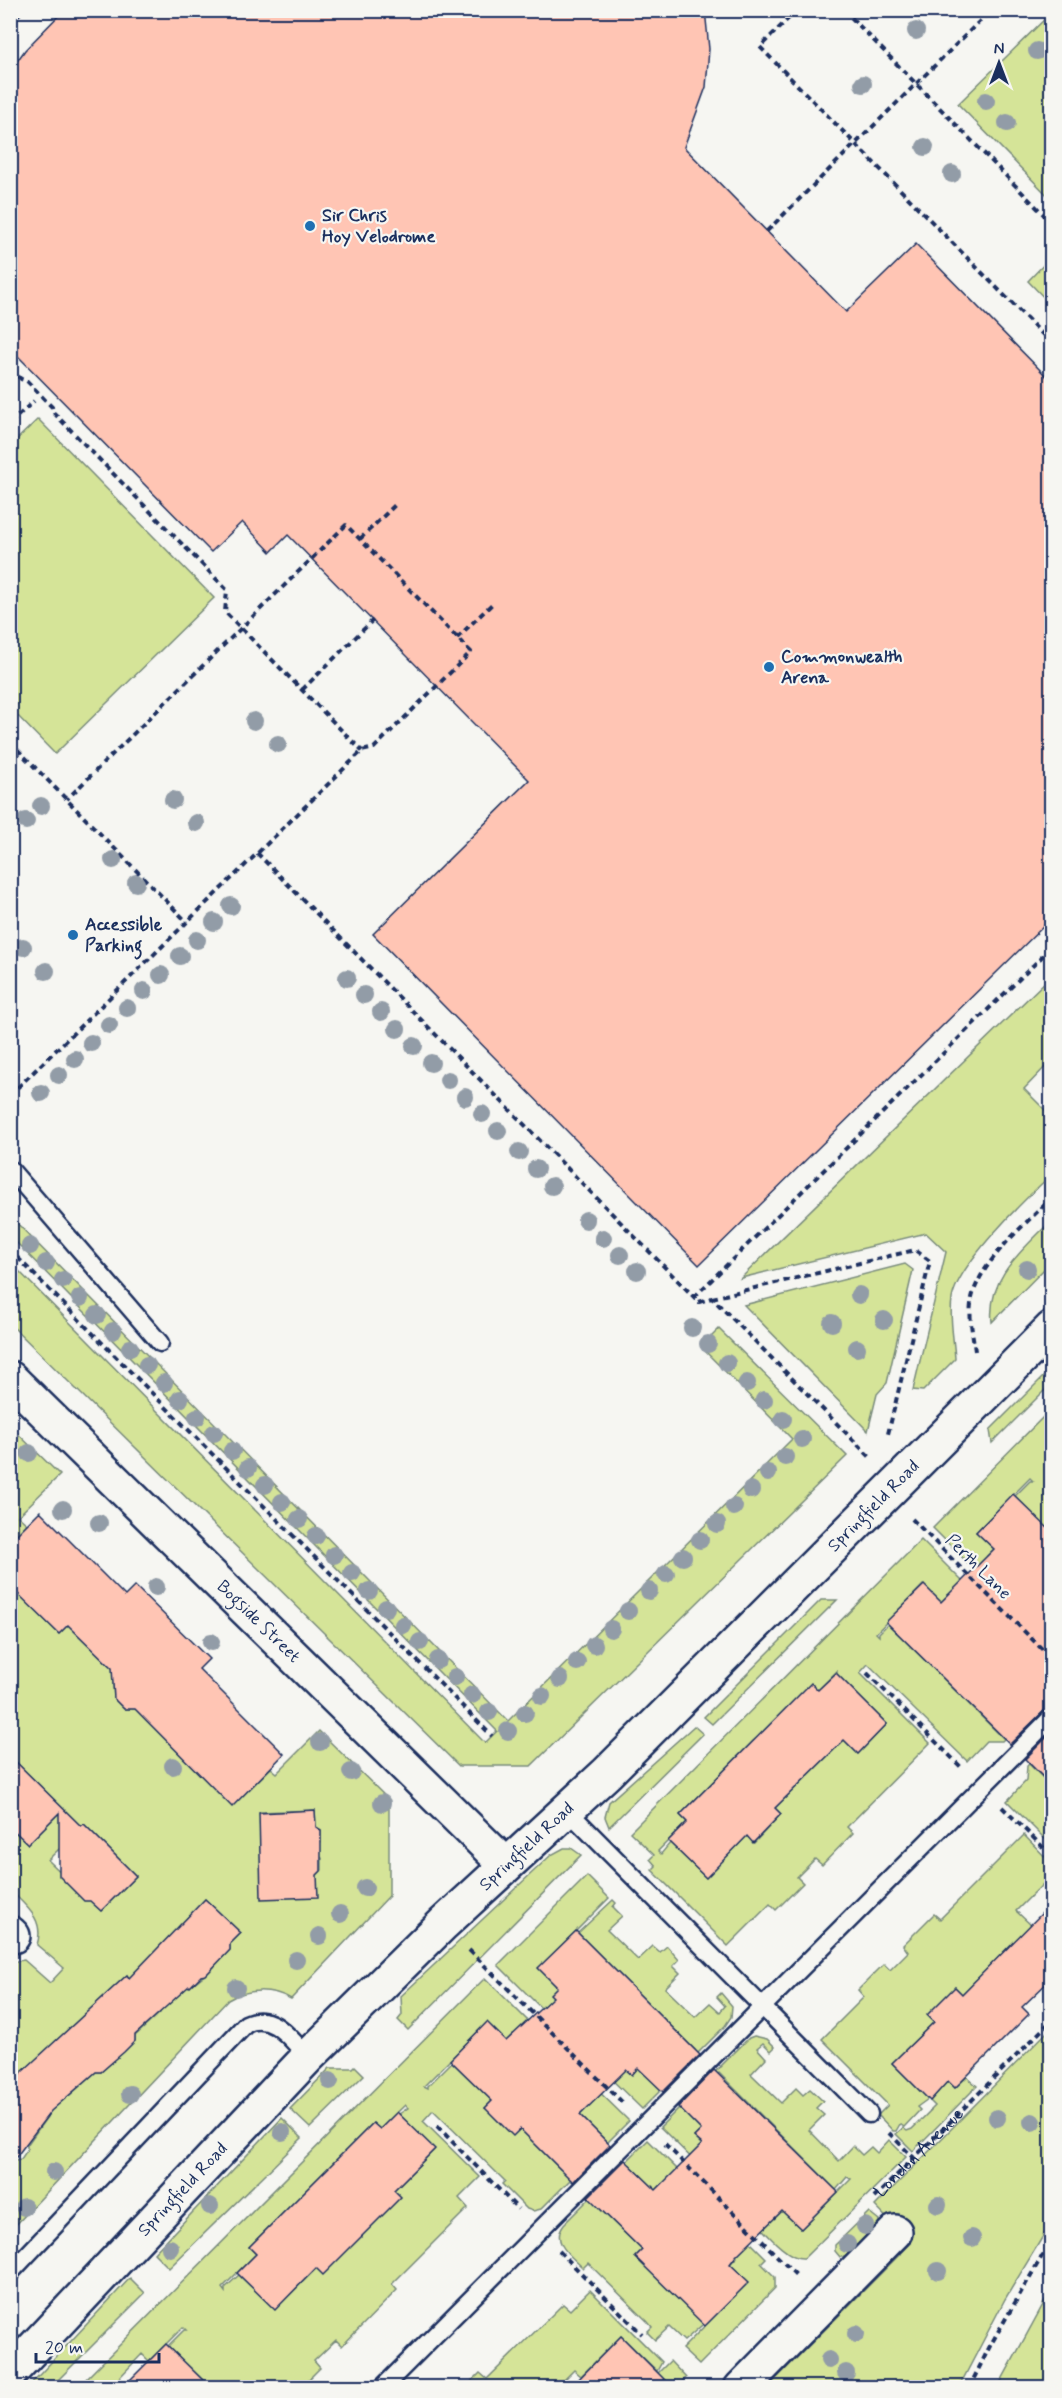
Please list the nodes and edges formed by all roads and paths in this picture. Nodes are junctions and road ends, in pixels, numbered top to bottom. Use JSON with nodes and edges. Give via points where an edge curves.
{"nodes":[{"id":1,"x":23,"y":10,"type":"edge"},
{"id":2,"x":797,"y":10,"type":"edge"},
{"id":3,"x":844,"y":10,"type":"edge"},
{"id":4,"x":991,"y":10,"type":"edge"},
{"id":5,"x":10,"y":23,"type":"edge"},
{"id":6,"x":916,"y":85,"type":"junction"},
{"id":7,"x":855,"y":144,"type":"junction"},
{"id":8,"x":1052,"y":223,"type":"edge"},
{"id":9,"x":767,"y":231,"type":"dead end"},
{"id":10,"x":1052,"y":344,"type":"edge"},
{"id":11,"x":10,"y":369,"type":"edge"},
{"id":12,"x":34,"y":400,"type":"dead end"},
{"id":13,"x":10,"y":423,"type":"edge"},
{"id":14,"x":395,"y":505,"type":"dead end"},
{"id":15,"x":360,"y":539,"type":"junction"},
{"id":16,"x":492,"y":604,"type":"dead end"},
{"id":17,"x":373,"y":620,"type":"dead end"},
{"id":18,"x":241,"y":629,"type":"junction"},
{"id":19,"x":457,"y":638,"type":"junction"},
{"id":20,"x":302,"y":690,"type":"junction"},
{"id":21,"x":10,"y":742,"type":"edge"},
{"id":22,"x":362,"y":751,"type":"junction"},
{"id":23,"x":67,"y":799,"type":"junction"},
{"id":24,"x":257,"y":854,"type":"junction"},
{"id":25,"x":187,"y":922,"type":"junction"},
{"id":26,"x":1052,"y":947,"type":"edge"},
{"id":27,"x":10,"y":1095,"type":"edge"},
{"id":28,"x":10,"y":1169,"type":"edge"},
{"id":29,"x":1052,"y":1198,"type":"edge"},
{"id":30,"x":10,"y":1250,"type":"edge"},
{"id":31,"x":694,"y":1297,"type":"junction"},
{"id":32,"x":712,"y":1298,"type":"junction"},
{"id":33,"x":1052,"y":1328,"type":"edge"},
{"id":34,"x":160,"y":1343,"type":"dead end"},
{"id":35,"x":10,"y":1378,"type":"edge"},
{"id":36,"x":980,"y":1399,"type":"junction"},
{"id":37,"x":887,"y":1481,"type":"junction"},
{"id":38,"x":1052,"y":1659,"type":"edge"},
{"id":39,"x":1052,"y":1717,"type":"edge"},
{"id":40,"x":492,"y":1736,"type":"dead end"},
{"id":41,"x":567,"y":1810,"type":"junction"},
{"id":42,"x":506,"y":1865,"type":"junction"},
{"id":43,"x":763,"y":2007,"type":"junction"},
{"id":44,"x":1052,"y":2020,"type":"edge"},
{"id":45,"x":308,"y":2058,"type":"junction"},
{"id":46,"x":869,"y":2114,"type":"dead end"},
{"id":47,"x":895,"y":2232,"type":"joint"},
{"id":48,"x":1052,"y":2239,"type":"edge"},
{"id":49,"x":10,"y":2273,"type":"edge"},
{"id":50,"x":12,"y":2369,"type":"edge"},
{"id":51,"x":382,"y":2388,"type":"edge"},
{"id":52,"x":741,"y":2388,"type":"edge"},
{"id":53,"x":969,"y":2388,"type":"edge"}],
"edges":[{"from":1,"to":5,"type":"path"},
{"from":2,"to":7,"type":"path","via":[[760,47]]},
{"from":3,"to":6,"type":"path"},
{"from":4,"to":6,"type":"path"},
{"from":6,"to":7,"type":"path"},
{"from":6,"to":8,"type":"path"},
{"from":7,"to":9,"type":"path"},
{"from":7,"to":10,"type":"path"},
{"from":11,"to":18,"type":"path","via":[[27,381],[227,590],[225,612]]},
{"from":12,"to":13,"type":"path"},
{"from":14,"to":15,"type":"path"},
{"from":15,"to":18,"type":"path","via":[[346,525]]},
{"from":15,"to":19,"type":"path"},
{"from":16,"to":19,"type":"path"},
{"from":17,"to":20,"type":"path"},
{"from":18,"to":20,"type":"path"},
{"from":18,"to":23,"type":"path"},
{"from":19,"to":22,"type":"path","via":[[471,652],[374,748]]},
{"from":20,"to":22,"type":"path"},
{"from":21,"to":23,"type":"path"},
{"from":22,"to":24,"type":"path"},
{"from":23,"to":25,"type":"path"},
{"from":24,"to":25,"type":"path"},
{"from":24,"to":31,"type":"path"},
{"from":25,"to":27,"type":"path"},
{"from":26,"to":31,"type":"path"},
{"from":28,"to":34,"type":"lane"},
{"from":29,"to":36,"type":"path","via":[[1001,1250],[973,1295],[971,1313]]},
{"from":30,"to":40,"type":"path"},
{"from":31,"to":32,"type":"path","via":[[699,1302]]},
{"from":32,"to":37,"type":"path","name":"Perth Lane"},
{"from":32,"to":37,"type":"path","via":[[915,1250],[930,1261]]},
{"from":33,"to":36,"type":"street","name":"Springfield Road"},
{"from":35,"to":42,"type":"street","name":"Bogside Street"},
{"from":36,"to":37,"type":"street","name":"Springfield Road"},
{"from":37,"to":38,"type":"path","name":"Perth Lane"},
{"from":37,"to":41,"type":"street","name":"Springfield Road"},
{"from":39,"to":43,"type":"lane"},
{"from":41,"to":42,"type":"street","name":"Springfield Road"},
{"from":41,"to":43,"type":"lane"},
{"from":42,"to":45,"type":"street","name":"Springfield Road"},
{"from":43,"to":46,"type":"lane"},
{"from":43,"to":51,"type":"lane"},
{"from":44,"to":47,"type":"path","name":"London Avenue","via":[[868,2204]]},
{"from":45,"to":49,"type":"lane","via":[[272,2023],[263,2019],[246,2024]]},
{"from":45,"to":50,"type":"street","name":"Springfield Road"},
{"from":47,"to":52,"type":"street"},
{"from":48,"to":53,"type":"path"}]}
